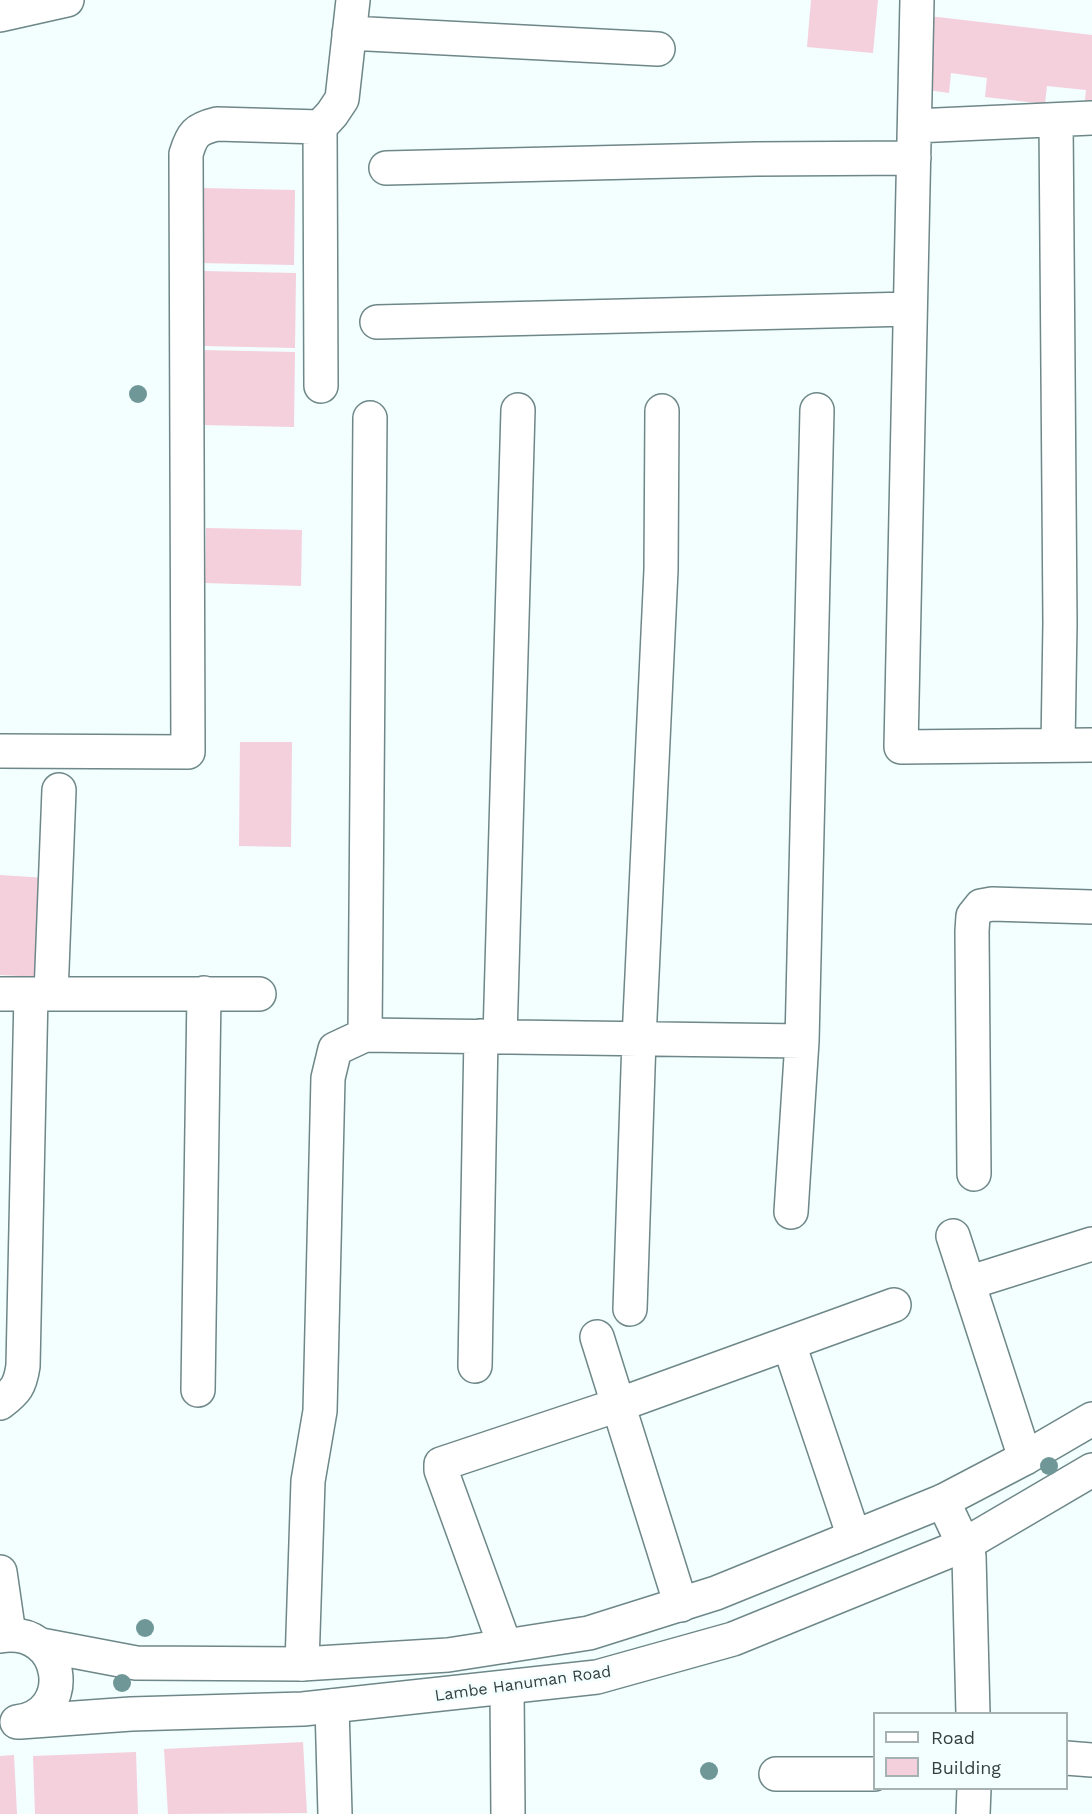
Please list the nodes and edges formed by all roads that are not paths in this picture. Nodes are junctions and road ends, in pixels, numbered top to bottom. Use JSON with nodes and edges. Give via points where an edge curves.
{"nodes":[{"id":1,"x":67,"y":0,"type":"edge"},
{"id":2,"x":353,"y":0,"type":"edge"},
{"id":3,"x":918,"y":0,"type":"edge"},
{"id":4,"x":0,"y":15,"type":"edge"},
{"id":5,"x":349,"y":33,"type":"junction"},
{"id":6,"x":658,"y":49,"type":"dead end"},
{"id":7,"x":1092,"y":118,"type":"edge"},
{"id":8,"x":1056,"y":120,"type":"junction"},
{"id":9,"x":915,"y":126,"type":"junction"},
{"id":10,"x":320,"y":127,"type":"junction"},
{"id":11,"x":914,"y":158,"type":"junction"},
{"id":12,"x":386,"y":168,"type":"dead end"},
{"id":13,"x":910,"y":309,"type":"junction"},
{"id":14,"x":377,"y":322,"type":"dead end"},
{"id":15,"x":321,"y":386,"type":"dead end"},
{"id":16,"x":518,"y":410,"type":"dead end"},
{"id":17,"x":817,"y":410,"type":"dead end"},
{"id":18,"x":662,"y":411,"type":"dead end"},
{"id":19,"x":370,"y":418,"type":"dead end"},
{"id":20,"x":1058,"y":745,"type":"junction"},
{"id":21,"x":1092,"y":745,"type":"edge"},
{"id":22,"x":0,"y":751,"type":"edge"},
{"id":23,"x":59,"y":790,"type":"dead end"},
{"id":24,"x":1092,"y":907,"type":"edge"},
{"id":25,"x":204,"y":993,"type":"junction"},
{"id":26,"x":27,"y":994,"type":"edge"},
{"id":27,"x":259,"y":994,"type":"dead end"},
{"id":28,"x":365,"y":1035,"type":"junction"},
{"id":29,"x":490,"y":1036,"type":"junction"},
{"id":30,"x":639,"y":1039,"type":"junction"},
{"id":31,"x":802,"y":1041,"type":"junction"},
{"id":32,"x":974,"y":1174,"type":"dead end"},
{"id":33,"x":791,"y":1212,"type":"dead end"},
{"id":34,"x":952,"y":1236,"type":"dead end"},
{"id":35,"x":1092,"y":1244,"type":"edge"},
{"id":36,"x":968,"y":1283,"type":"junction"},
{"id":37,"x":894,"y":1305,"type":"dead end"},
{"id":38,"x":630,"y":1309,"type":"dead end"},
{"id":39,"x":597,"y":1337,"type":"dead end"},
{"id":40,"x":789,"y":1344,"type":"junction"},
{"id":41,"x":475,"y":1366,"type":"dead end"},
{"id":42,"x":198,"y":1390,"type":"dead end"},
{"id":43,"x":0,"y":1403,"type":"edge"},
{"id":44,"x":618,"y":1405,"type":"junction"},
{"id":45,"x":1092,"y":1419,"type":"edge"},
{"id":46,"x":1025,"y":1458,"type":"junction"},
{"id":47,"x":1092,"y":1470,"type":"edge"},
{"id":48,"x":943,"y":1501,"type":"junction"},
{"id":49,"x":854,"y":1537,"type":"junction"},
{"id":50,"x":964,"y":1545,"type":"junction"},
{"id":51,"x":0,"y":1572,"type":"edge"},
{"id":52,"x":681,"y":1605,"type":"junction"},
{"id":53,"x":5,"y":1635,"type":"edge"},
{"id":54,"x":41,"y":1645,"type":"junction"},
{"id":55,"x":505,"y":1646,"type":"junction"},
{"id":56,"x":302,"y":1664,"type":"junction"},
{"id":57,"x":507,"y":1688,"type":"junction"},
{"id":58,"x":332,"y":1706,"type":"junction"},
{"id":59,"x":973,"y":1712,"type":"edge"},
{"id":60,"x":6,"y":1722,"type":"edge"},
{"id":61,"x":1068,"y":1758,"type":"edge"},
{"id":62,"x":1092,"y":1760,"type":"edge"},
{"id":63,"x":776,"y":1774,"type":"dead end"},
{"id":64,"x":873,"y":1774,"type":"edge"},
{"id":65,"x":974,"y":1790,"type":"edge"},
{"id":66,"x":334,"y":1814,"type":"edge"},
{"id":67,"x":508,"y":1814,"type":"edge"},
{"id":68,"x":973,"y":1814,"type":"edge"}],
"edges":[{"from":1,"to":4,"type":"street"},
{"from":2,"to":5,"type":"street"},
{"from":3,"to":9,"type":"street"},
{"from":5,"to":6,"type":"street"},
{"from":5,"to":10,"type":"street","via":[[342,99]]},
{"from":7,"to":8,"type":"street"},
{"from":8,"to":9,"type":"street"},
{"from":8,"to":20,"type":"street"},
{"from":9,"to":11,"type":"street"},
{"from":10,"to":15,"type":"street"},
{"from":10,"to":22,"type":"street","via":[[216,124],[191,136],[186,154],[188,752]]},
{"from":11,"to":12,"type":"street"},
{"from":11,"to":13,"type":"street"},
{"from":13,"to":14,"type":"street"},
{"from":13,"to":20,"type":"street","via":[[901,747]]},
{"from":16,"to":29,"type":"street"},
{"from":17,"to":31,"type":"street"},
{"from":18,"to":30,"type":"street","via":[[661,570]]},
{"from":19,"to":28,"type":"street"},
{"from":20,"to":21,"type":"street"},
{"from":23,"to":26,"type":"street"},
{"from":24,"to":32,"type":"street","via":[[992,904],[981,906],[973,916]]},
{"from":25,"to":26,"type":"street"},
{"from":25,"to":27,"type":"street"},
{"from":25,"to":42,"type":"street"},
{"from":26,"to":43,"type":"street","via":[[23,1366],[14,1393]]},
{"from":28,"to":29,"type":"street"},
{"from":28,"to":56,"type":"street","via":[[334,1049],[328,1078],[320,1411],[308,1481]]},
{"from":29,"to":30,"type":"street"},
{"from":29,"to":41,"type":"street"},
{"from":30,"to":31,"type":"street"},
{"from":30,"to":38,"type":"street"},
{"from":31,"to":33,"type":"street"},
{"from":34,"to":36,"type":"street"},
{"from":35,"to":36,"type":"street"},
{"from":36,"to":46,"type":"street"},
{"from":37,"to":40,"type":"street"},
{"from":39,"to":44,"type":"street"},
{"from":40,"to":44,"type":"street"},
{"from":40,"to":49,"type":"street"},
{"from":44,"to":52,"type":"street"},
{"from":44,"to":55,"type":"street","via":[[441,1464]]},
{"from":45,"to":46,"type":"street"},
{"from":46,"to":48,"type":"street"},
{"from":47,"to":50,"type":"street","name":"Lambe Hanuman Road"},
{"from":48,"to":49,"type":"street"},
{"from":48,"to":50,"type":"street"},
{"from":49,"to":52,"type":"street"},
{"from":50,"to":57,"type":"street","name":"Lambe Hanuman Road","via":[[733,1638],[597,1677]]},
{"from":50,"to":59,"type":"street","via":[[969,1556]]},
{"from":51,"to":53,"type":"street"},
{"from":52,"to":55,"type":"street","via":[[590,1633]]},
{"from":53,"to":54,"type":"street","via":[[29,1637]]},
{"from":54,"to":56,"type":"street","via":[[136,1663]]},
{"from":54,"to":60,"type":"street","via":[[56,1669],[52,1697],[39,1713]]},
{"from":55,"to":56,"type":"street","via":[[448,1655]]},
{"from":57,"to":58,"type":"street","name":"Lambe Hanuman Road"},
{"from":57,"to":67,"type":"street"},
{"from":58,"to":60,"type":"street","name":"Lambe Hanuman Road"},
{"from":58,"to":66,"type":"street"},
{"from":61,"to":62,"type":"street"},
{"from":63,"to":64,"type":"street"},
{"from":65,"to":68,"type":"street"}]}
